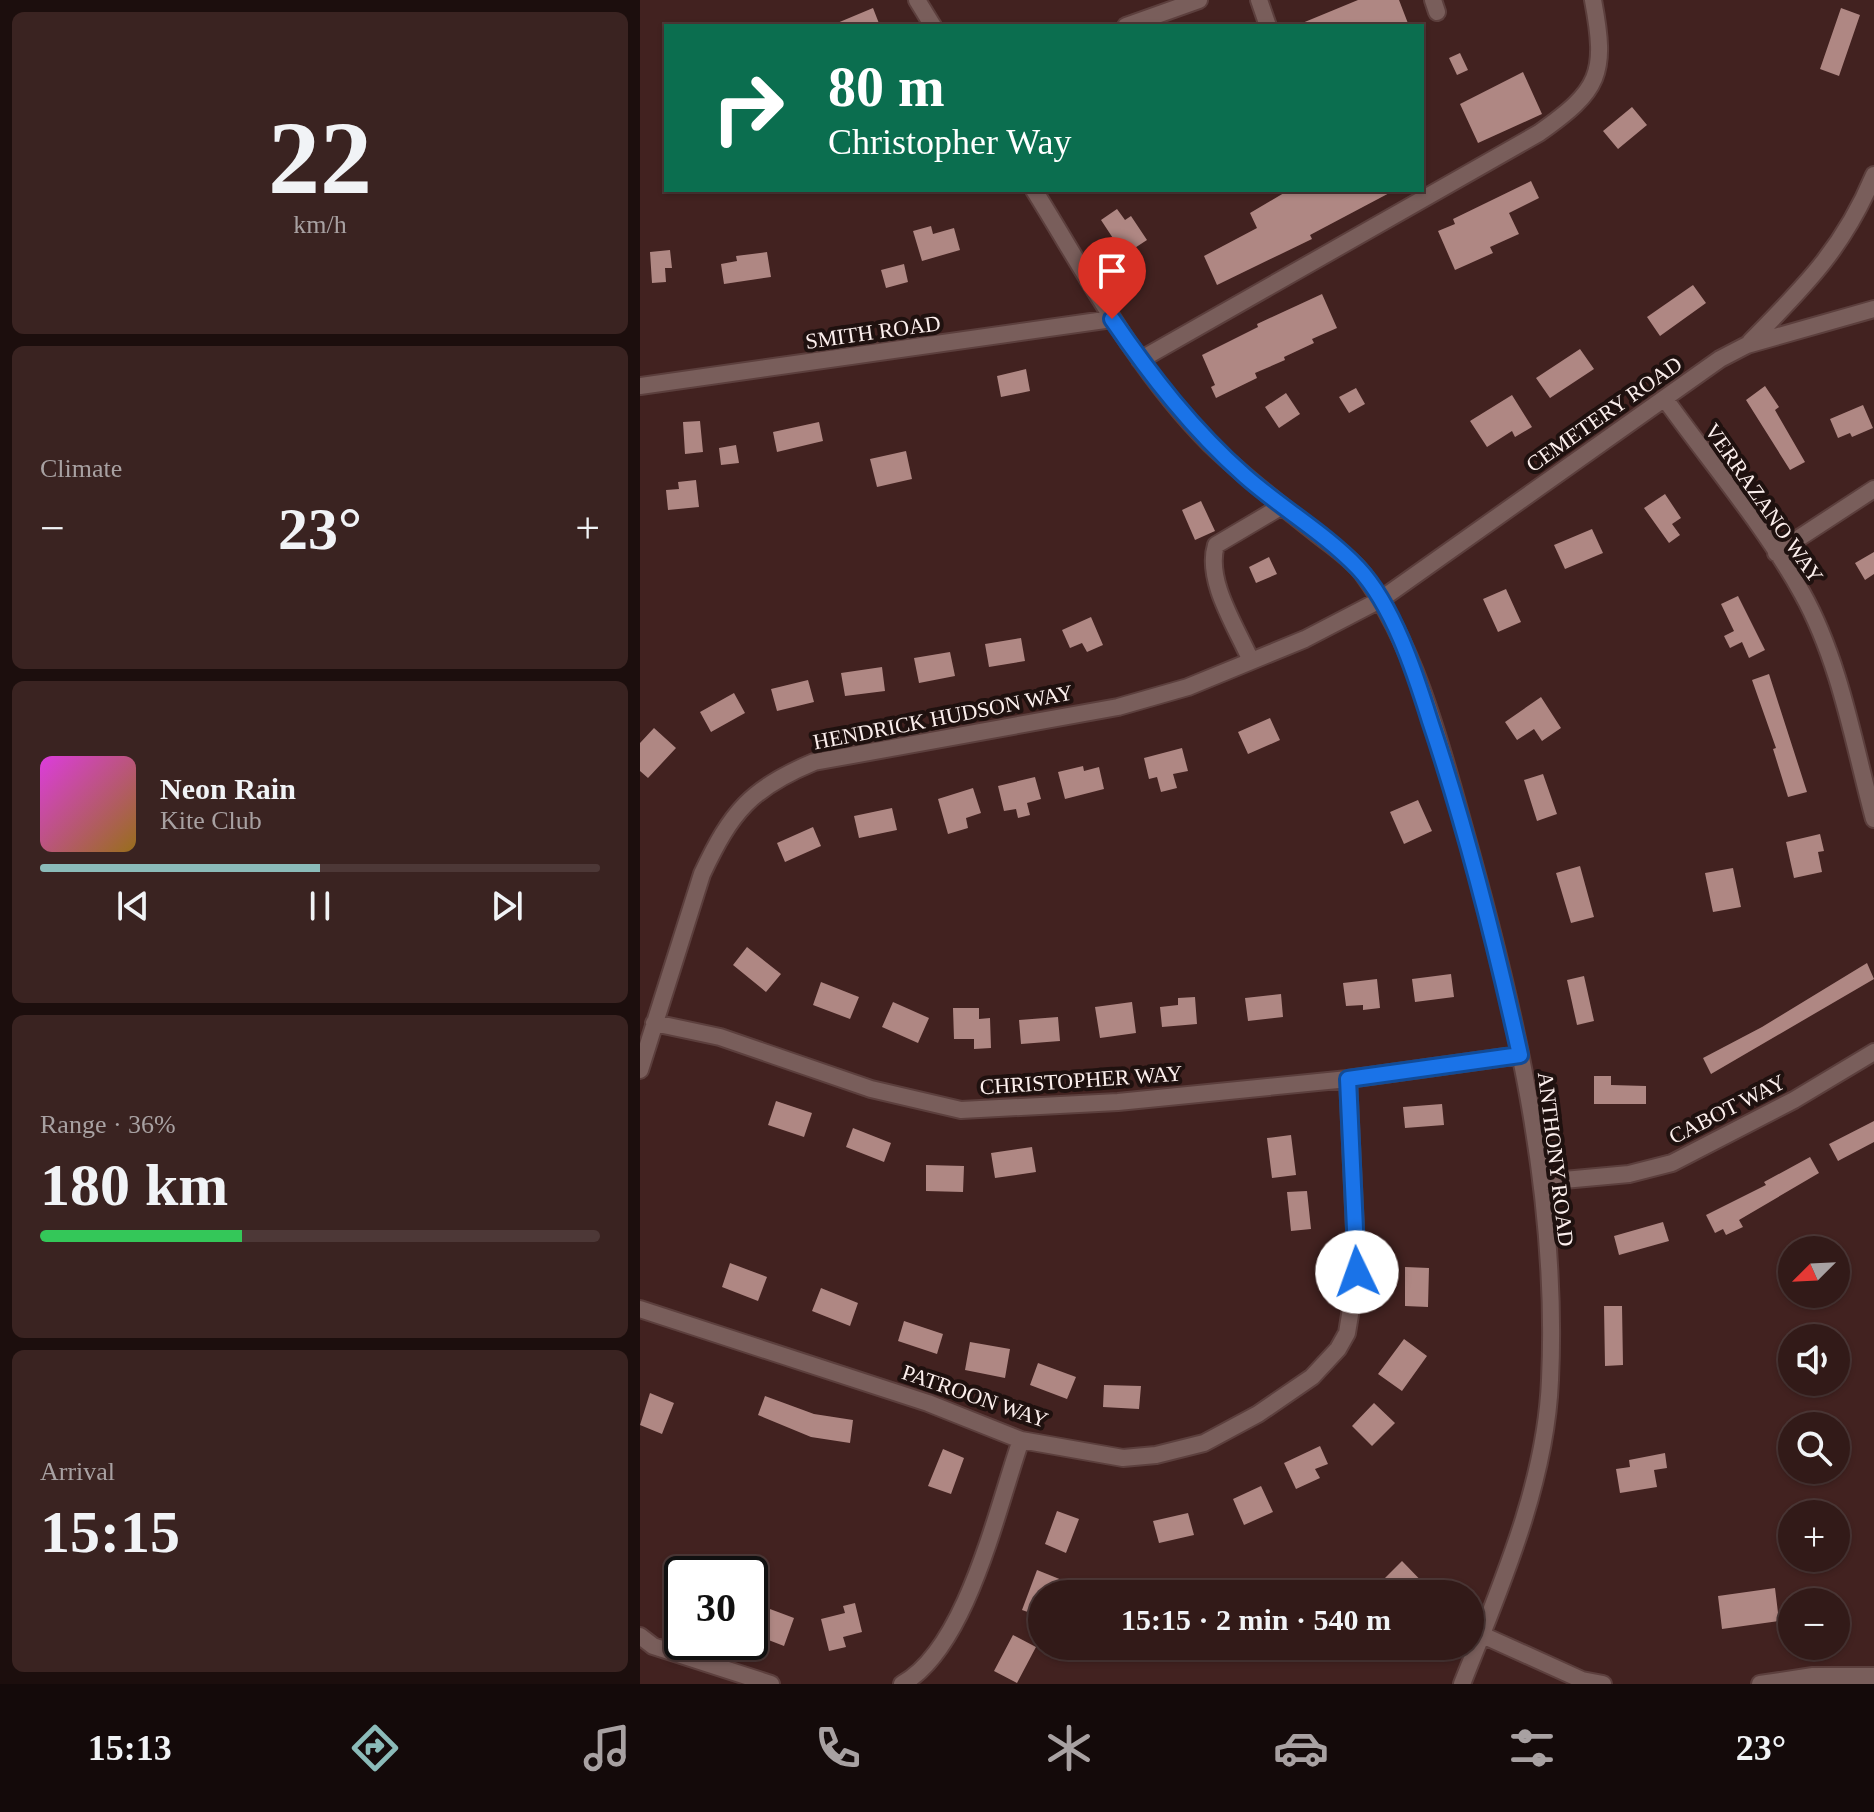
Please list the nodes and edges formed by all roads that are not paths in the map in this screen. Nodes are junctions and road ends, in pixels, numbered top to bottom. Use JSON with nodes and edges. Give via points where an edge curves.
{"nodes":[{"id":1,"x":917,"y":0,"type":"edge"},
{"id":2,"x":1199,"y":0,"type":"edge"},
{"id":3,"x":1259,"y":0,"type":"edge"},
{"id":4,"x":1593,"y":0,"type":"edge"},
{"id":5,"x":932,"y":24,"type":"edge"},
{"id":6,"x":1132,"y":24,"type":"edge"},
{"id":7,"x":1267,"y":24,"type":"edge"},
{"id":8,"x":1874,"y":175,"type":"edge"},
{"id":9,"x":1035,"y":192,"type":"edge"},
{"id":10,"x":1874,"y":309,"type":"edge"},
{"id":11,"x":1112,"y":319,"type":"junction"},
{"id":12,"x":1747,"y":345,"type":"junction"},
{"id":13,"x":1140,"y":360,"type":"junction"},
{"id":14,"x":640,"y":386,"type":"edge"},
{"id":15,"x":1665,"y":399,"type":"junction"},
{"id":16,"x":1874,"y":489,"type":"edge"},
{"id":17,"x":1282,"y":506,"type":"junction"},
{"id":18,"x":1776,"y":553,"type":"junction"},
{"id":19,"x":1380,"y":600,"type":"junction"},
{"id":20,"x":1251,"y":661,"type":"junction"},
{"id":21,"x":1874,"y":819,"type":"edge"},
{"id":22,"x":654,"y":1023,"type":"junction"},
{"id":23,"x":1874,"y":1052,"type":"edge"},
{"id":24,"x":1520,"y":1055,"type":"junction"},
{"id":25,"x":640,"y":1070,"type":"edge"},
{"id":26,"x":1348,"y":1079,"type":"junction"},
{"id":27,"x":1542,"y":1182,"type":"junction"},
{"id":28,"x":640,"y":1309,"type":"edge"},
{"id":29,"x":1021,"y":1440,"type":"junction"},
{"id":30,"x":1484,"y":1623,"type":"edge"},
{"id":31,"x":640,"y":1636,"type":"edge"},
{"id":32,"x":1484,"y":1636,"type":"edge"},
{"id":33,"x":1471,"y":1660,"type":"edge"},
{"id":34,"x":1874,"y":1676,"type":"edge"},
{"id":35,"x":771,"y":1684,"type":"edge"},
{"id":36,"x":902,"y":1684,"type":"edge"},
{"id":37,"x":1462,"y":1684,"type":"edge"},
{"id":38,"x":1603,"y":1684,"type":"edge"},
{"id":39,"x":1760,"y":1684,"type":"edge"}],
"edges":[{"from":1,"to":5,"type":"street"},
{"from":2,"to":6,"type":"street"},
{"from":3,"to":7,"type":"street"},
{"from":4,"to":13,"type":"street","via":[[1598,72],[1576,107],[1512,149]]},
{"from":8,"to":12,"type":"street","via":[[1834,253]]},
{"from":9,"to":11,"type":"street","name":"ANTHONY ROAD"},
{"from":10,"to":12,"type":"street","name":"CEMETERY ROAD"},
{"from":11,"to":13,"type":"street","name":"ANTHONY ROAD"},
{"from":11,"to":14,"type":"street","name":"SMITH ROAD"},
{"from":12,"to":15,"type":"street","name":"CEMETERY ROAD"},
{"from":13,"to":17,"type":"street","name":"ANTHONY ROAD","via":[[1207,441]]},
{"from":15,"to":18,"type":"street","name":"VERRAZANO WAY"},
{"from":15,"to":19,"type":"street","name":"CEMETERY ROAD"},
{"from":16,"to":18,"type":"street"},
{"from":17,"to":19,"type":"street","name":"ANTHONY ROAD","via":[[1359,568]]},
{"from":17,"to":20,"type":"street","via":[[1216,545],[1213,554],[1218,583]]},
{"from":18,"to":21,"type":"street","name":"VERRAZANO WAY","via":[[1820,630]]},
{"from":19,"to":20,"type":"street","name":"HENDRICK HUDSON WAY"},
{"from":19,"to":24,"type":"street","name":"ANTHONY ROAD","via":[[1418,680],[1450,776],[1490,918]]},
{"from":20,"to":22,"type":"street","name":"HENDRICK HUDSON WAY","via":[[1118,707],[814,762],[779,777],[753,794],[716,845]]},
{"from":22,"to":25,"type":"street","name":"HENDRICK HUDSON WAY"},
{"from":22,"to":26,"type":"street","name":"CHRISTOPHER WAY","via":[[720,1037],[871,1089],[961,1110],[1118,1102]]},
{"from":23,"to":27,"type":"street","name":"CABOT WAY","via":[[1672,1163],[1629,1174]]},
{"from":24,"to":26,"type":"street","name":"CHRISTOPHER WAY"},
{"from":24,"to":27,"type":"street","name":"ANTHONY ROAD"},
{"from":26,"to":29,"type":"street","name":"PATROON WAY","via":[[1357,1272],[1347,1333],[1338,1349],[1312,1377],[1204,1443],[1123,1458]]},
{"from":27,"to":30,"type":"street","name":"ANTHONY ROAD","via":[[1550,1381],[1543,1438],[1524,1515]]},
{"from":28,"to":29,"type":"street","name":"PATROON WAY","via":[[928,1403]]},
{"from":29,"to":36,"type":"street","via":[[948,1640],[930,1663]]},
{"from":31,"to":35,"type":"street","via":[[653,1646]]},
{"from":32,"to":38,"type":"street","via":[[1582,1680]]},
{"from":33,"to":37,"type":"street","name":"ANTHONY ROAD"},
{"from":34,"to":39,"type":"street","via":[[1813,1676]]}]}
